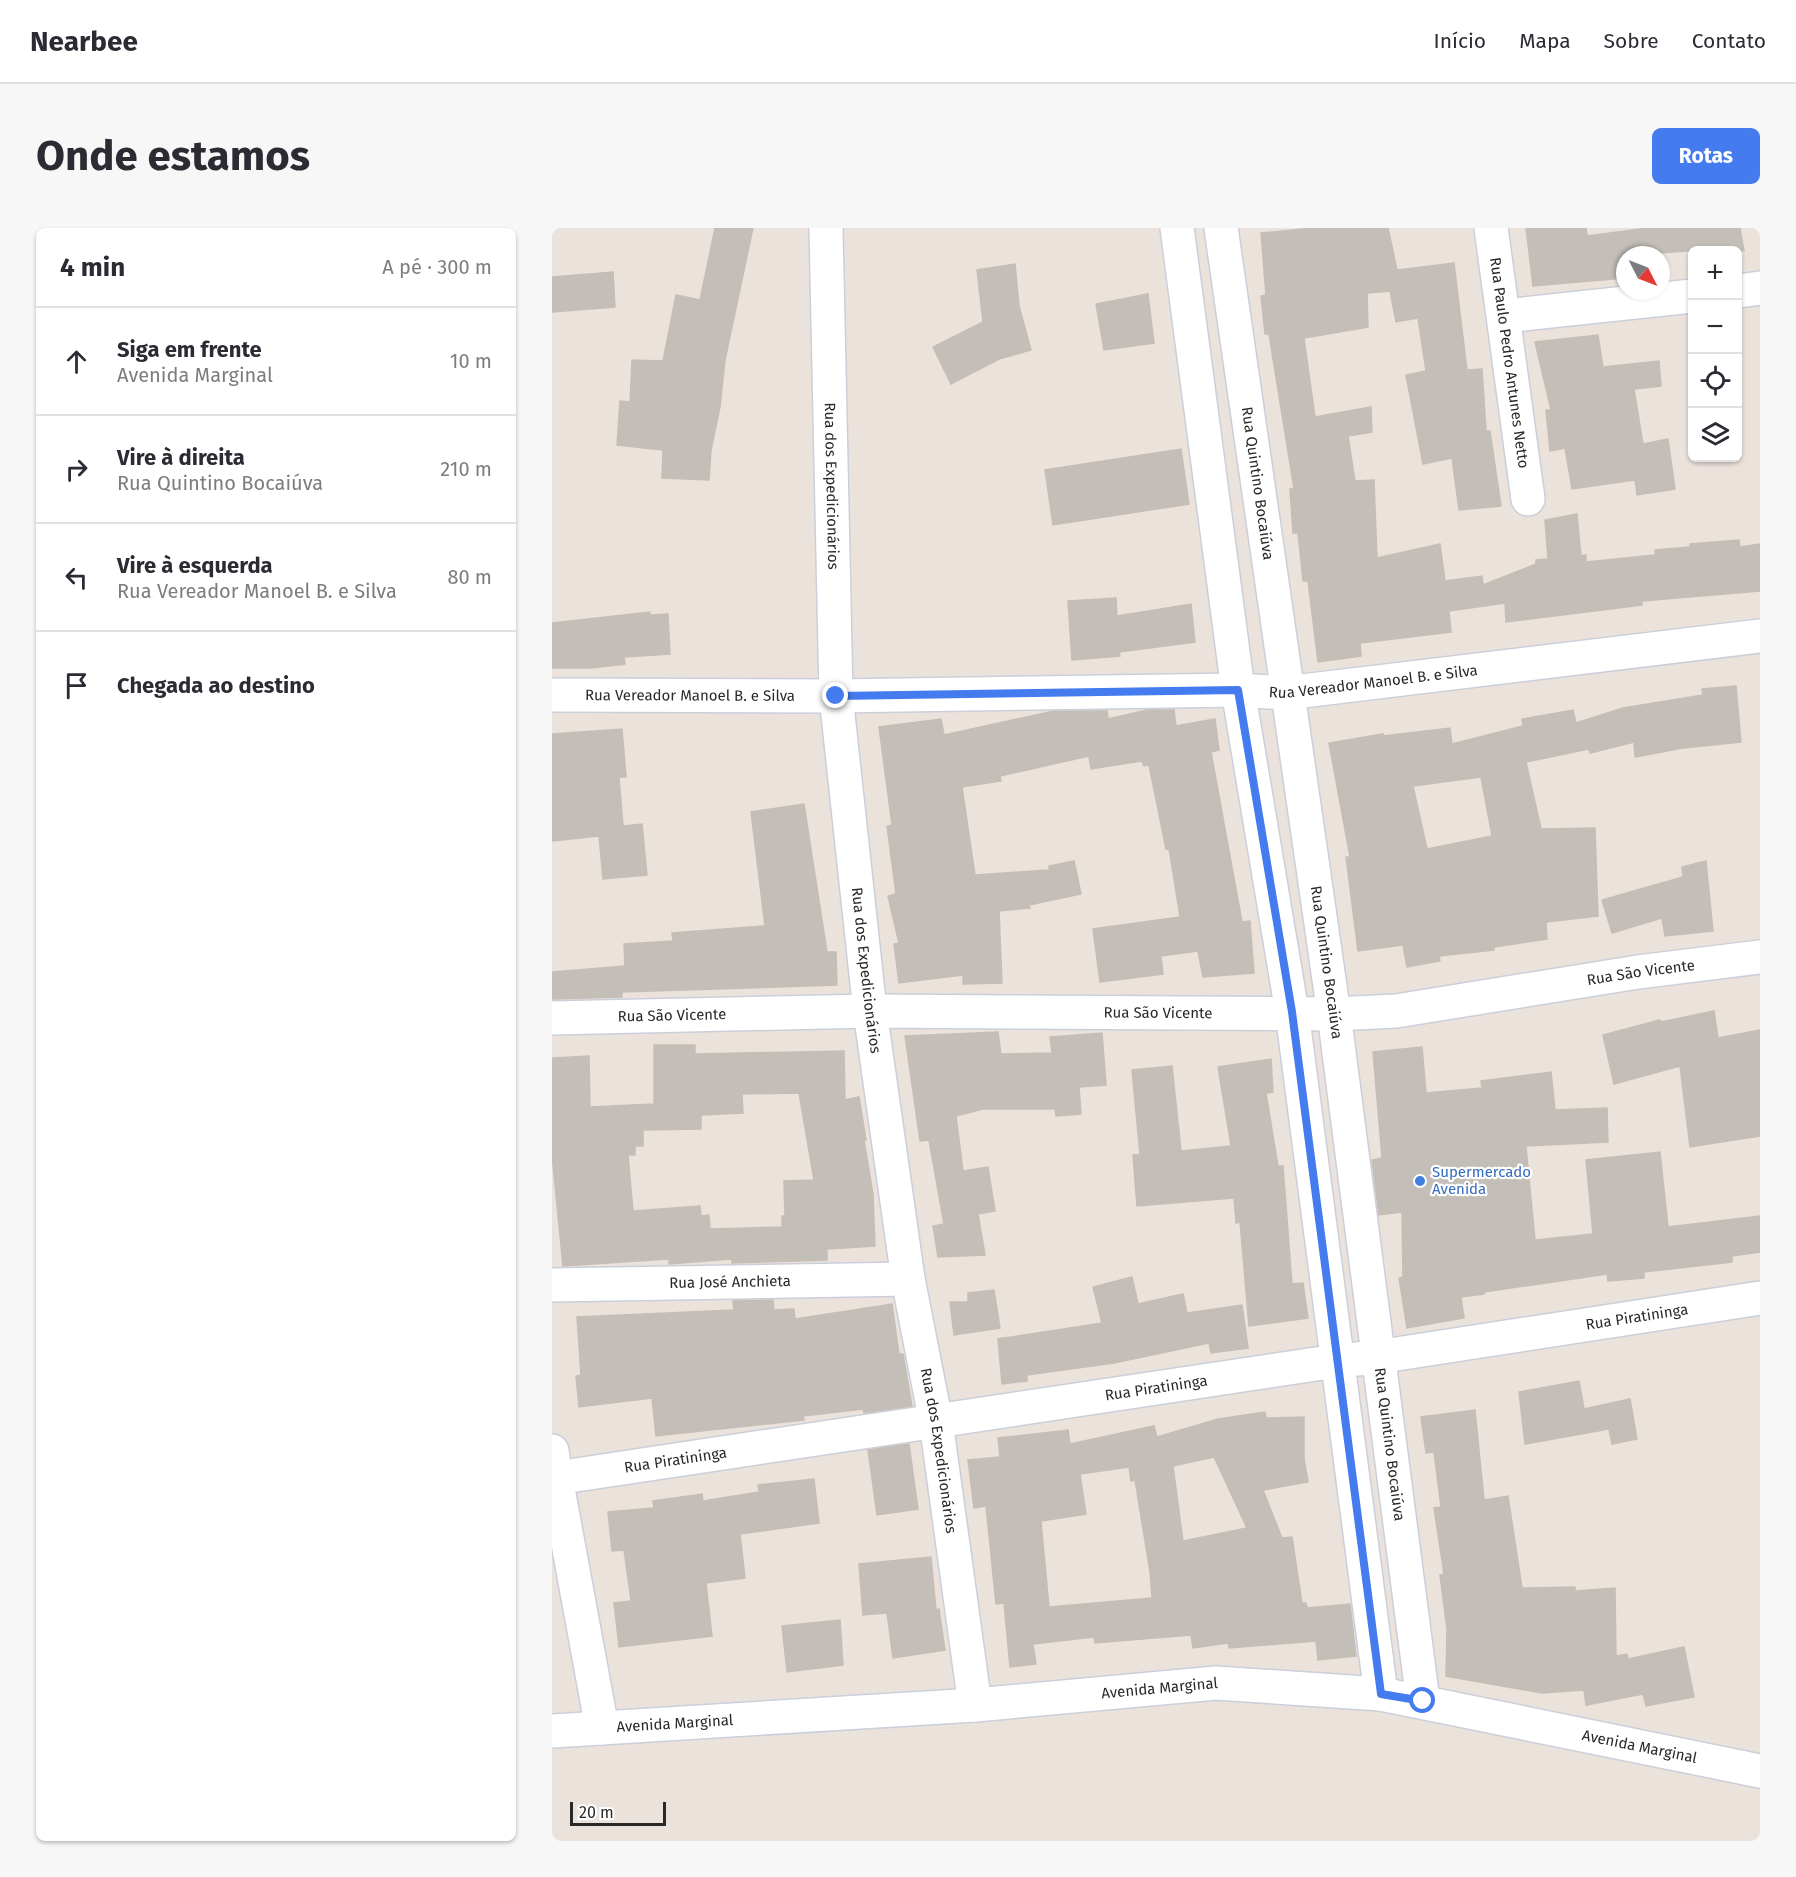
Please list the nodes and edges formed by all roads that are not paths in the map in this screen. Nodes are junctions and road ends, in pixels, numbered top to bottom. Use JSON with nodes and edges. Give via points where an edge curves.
{"nodes":[{"id":1,"x":826,"y":228,"type":"edge"},
{"id":2,"x":1177,"y":228,"type":"edge"},
{"id":3,"x":1221,"y":228,"type":"edge"},
{"id":4,"x":1491,"y":228,"type":"edge"},
{"id":5,"x":1760,"y":288,"type":"edge"},
{"id":6,"x":1742,"y":290,"type":"edge"},
{"id":7,"x":1688,"y":296,"type":"edge"},
{"id":8,"x":1505,"y":316,"type":"junction"},
{"id":9,"x":1528,"y":498,"type":"dead end"},
{"id":10,"x":1760,"y":636,"type":"edge"},
{"id":11,"x":1238,"y":690,"type":"junction"},
{"id":12,"x":1286,"y":693,"type":"junction"},
{"id":13,"x":552,"y":695,"type":"edge"},
{"id":14,"x":836,"y":696,"type":"junction"},
{"id":15,"x":1760,"y":957,"type":"edge"},
{"id":16,"x":870,"y":1011,"type":"junction"},
{"id":17,"x":1292,"y":1012,"type":"junction"},
{"id":18,"x":1334,"y":1014,"type":"junction"},
{"id":19,"x":552,"y":1018,"type":"edge"},
{"id":20,"x":909,"y":1279,"type":"junction"},
{"id":21,"x":552,"y":1285,"type":"edge"},
{"id":22,"x":1760,"y":1298,"type":"edge"},
{"id":23,"x":1377,"y":1357,"type":"junction"},
{"id":24,"x":1336,"y":1361,"type":"junction"},
{"id":25,"x":936,"y":1422,"type":"junction"},
{"id":26,"x":553,"y":1469,"type":"edge"},
{"id":27,"x":1381,"y":1694,"type":"junction"},
{"id":28,"x":1423,"y":1701,"type":"junction"},
{"id":29,"x":975,"y":1705,"type":"junction"},
{"id":30,"x":602,"y":1728,"type":"junction"},
{"id":31,"x":552,"y":1731,"type":"edge"},
{"id":32,"x":1760,"y":1770,"type":"edge"}],
"edges":[{"from":1,"to":14,"type":"street","name":"Rua dos Expedicionários"},
{"from":2,"to":11,"type":"street"},
{"from":3,"to":12,"type":"street","name":"Rua Quintino Bocaiúva"},
{"from":4,"to":8,"type":"street","name":"Rua Paulo Pedro Antunes Netto"},
{"from":5,"to":6,"type":"street"},
{"from":7,"to":8,"type":"street"},
{"from":8,"to":9,"type":"street","name":"Rua Paulo Pedro Antunes Netto"},
{"from":10,"to":12,"type":"street","name":"Rua Vereador Manoel B. e Silva"},
{"from":11,"to":12,"type":"street","name":"Rua Vereador Manoel B. e Silva"},
{"from":11,"to":14,"type":"street","name":"Rua Vereador Manoel B. e Silva"},
{"from":11,"to":17,"type":"street"},
{"from":12,"to":18,"type":"street","name":"Rua Quintino Bocaiúva"},
{"from":13,"to":14,"type":"street","name":"Rua Vereador Manoel B. e Silva"},
{"from":14,"to":16,"type":"street","name":"Rua dos Expedicionários"},
{"from":15,"to":18,"type":"street","name":"Rua São Vicente","via":[[1638,972],[1396,1011]]},
{"from":16,"to":17,"type":"street","name":"Rua São Vicente"},
{"from":16,"to":19,"type":"street","name":"Rua São Vicente"},
{"from":16,"to":20,"type":"street","name":"Rua dos Expedicionários"},
{"from":17,"to":18,"type":"street","name":"Rua São Vicente"},
{"from":17,"to":24,"type":"street"},
{"from":18,"to":23,"type":"street","name":"Rua Quintino Bocaiúva"},
{"from":20,"to":21,"type":"street","name":"Rua José Anchieta"},
{"from":20,"to":25,"type":"street","name":"Rua dos Expedicionários"},
{"from":22,"to":23,"type":"street","name":"Rua Piratininga"},
{"from":23,"to":24,"type":"street","name":"Rua Piratininga"},
{"from":23,"to":28,"type":"street","name":"Rua Quintino Bocaiúva"},
{"from":24,"to":25,"type":"street","name":"Rua Piratininga"},
{"from":24,"to":27,"type":"street"},
{"from":25,"to":26,"type":"street","name":"Rua Piratininga"},
{"from":25,"to":29,"type":"street","name":"Rua dos Expedicionários"},
{"from":26,"to":30,"type":"street"},
{"from":27,"to":28,"type":"street","name":"Avenida Marginal"},
{"from":27,"to":29,"type":"street","name":"Avenida Marginal","via":[[1216,1683]]},
{"from":28,"to":32,"type":"street","name":"Avenida Marginal"},
{"from":29,"to":30,"type":"street","name":"Avenida Marginal"},
{"from":30,"to":31,"type":"street","name":"Avenida Marginal"}]}
